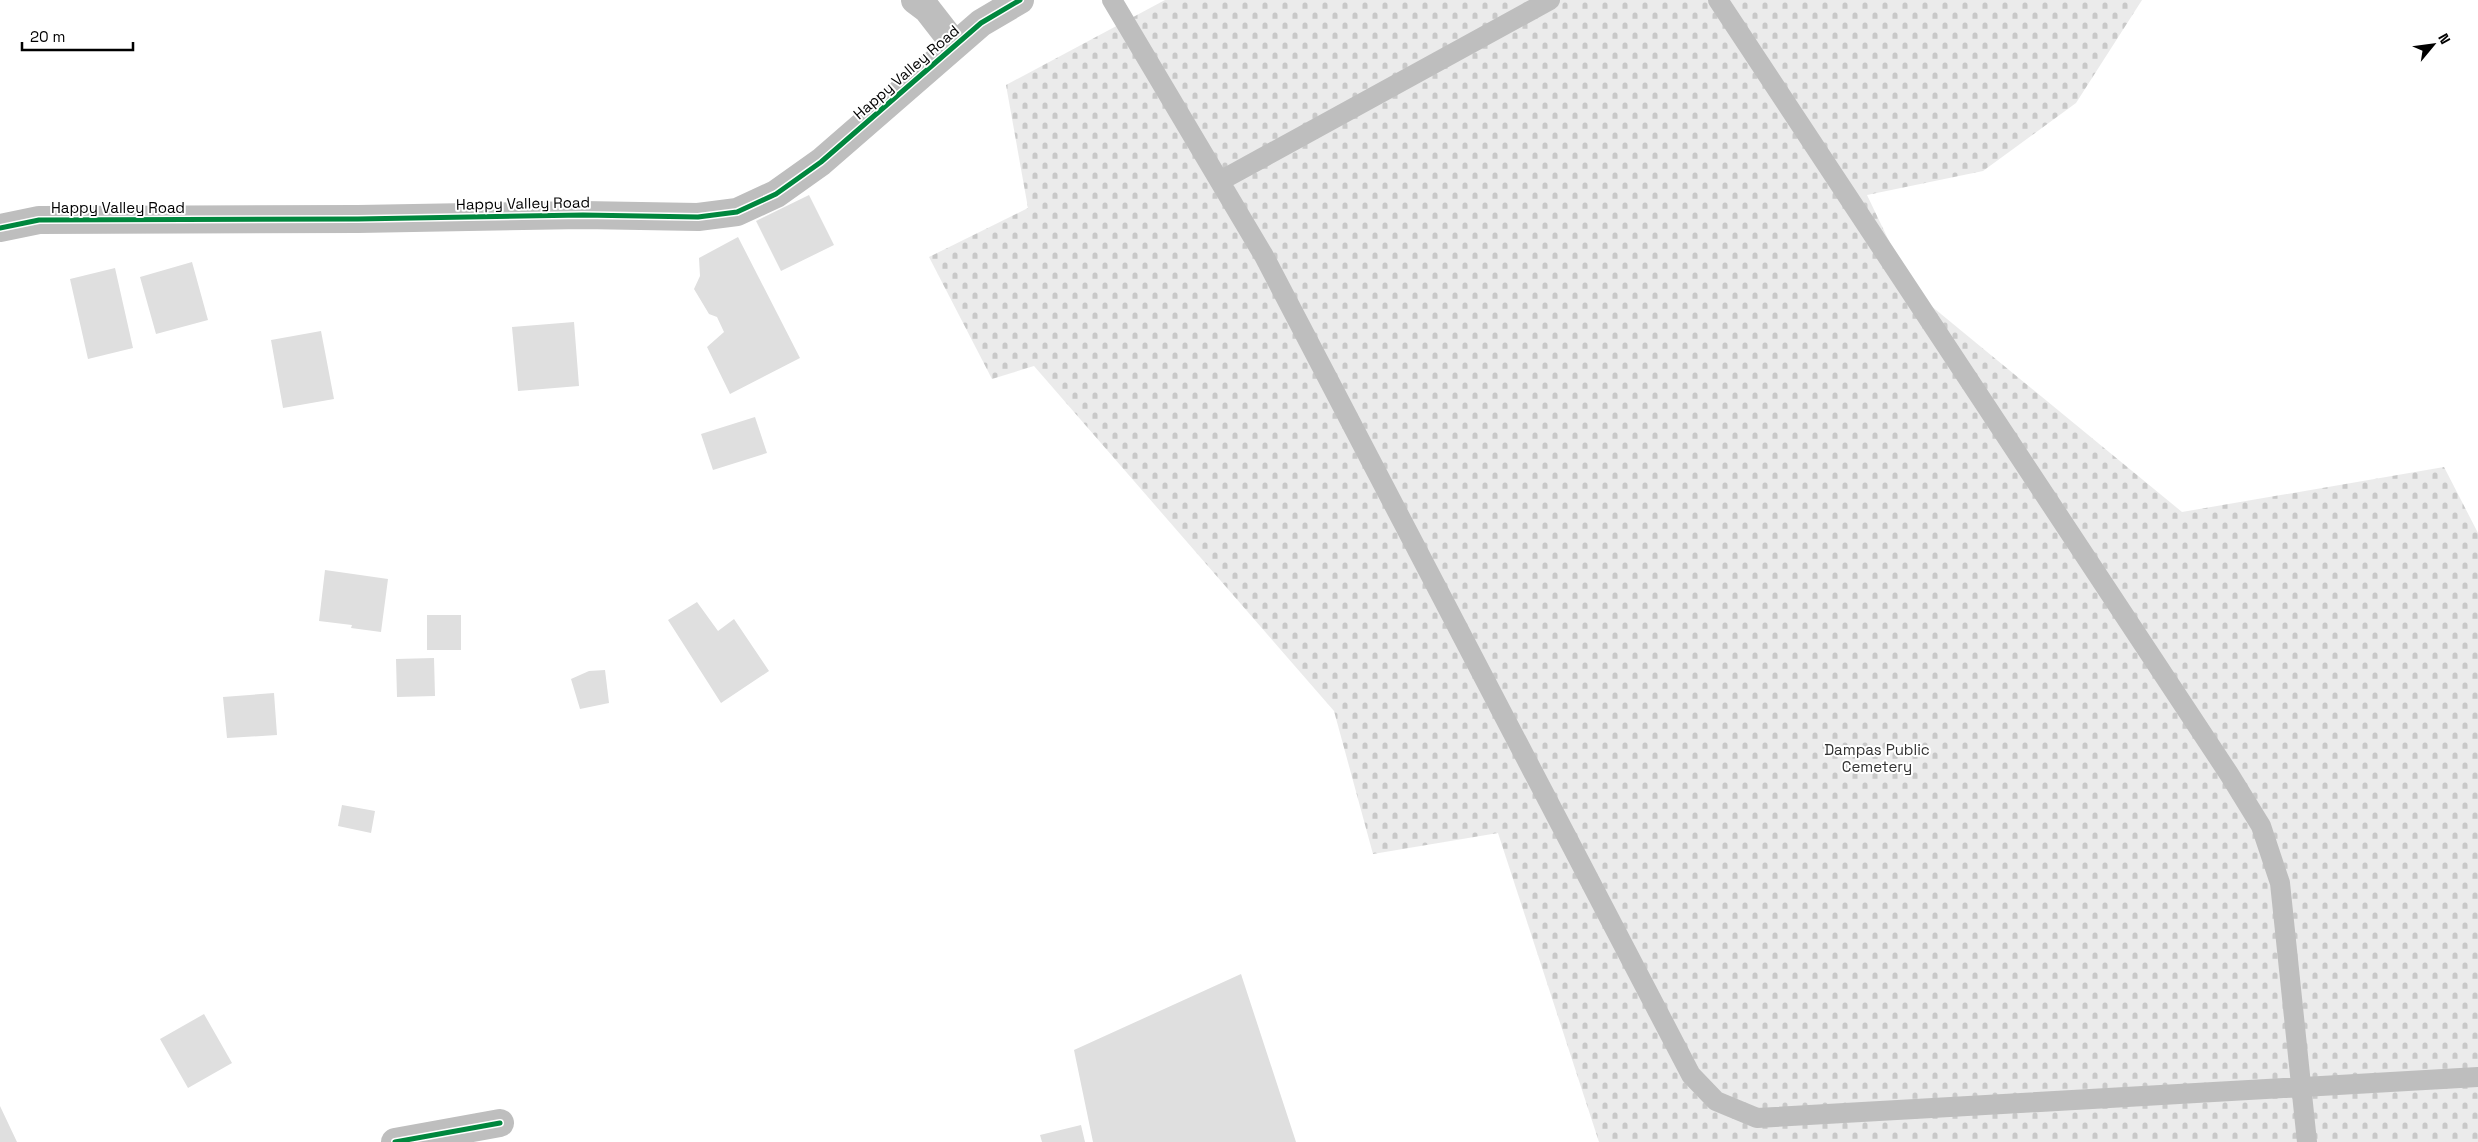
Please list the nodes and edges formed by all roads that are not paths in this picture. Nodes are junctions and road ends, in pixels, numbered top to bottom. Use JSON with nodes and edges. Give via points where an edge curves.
{"nodes":[{"id":1,"x":915,"y":0,"type":"edge"},
{"id":2,"x":1020,"y":0,"type":"edge"},
{"id":3,"x":1112,"y":0,"type":"edge"},
{"id":4,"x":1550,"y":0,"type":"edge"},
{"id":5,"x":1718,"y":0,"type":"edge"},
{"id":6,"x":981,"y":11,"type":"edge"},
{"id":7,"x":955,"y":45,"type":"junction"},
{"id":8,"x":1220,"y":181,"type":"junction"},
{"id":9,"x":0,"y":228,"type":"edge"},
{"id":10,"x":2478,"y":1077,"type":"edge"},
{"id":11,"x":2301,"y":1087,"type":"junction"},
{"id":12,"x":500,"y":1123,"type":"dead end"},
{"id":13,"x":395,"y":1142,"type":"edge"},
{"id":14,"x":2307,"y":1142,"type":"edge"}],
"edges":[{"from":1,"to":7,"type":"street","via":[[927,9]]},
{"from":2,"to":6,"type":"street","name":"Happy Valley Road"},
{"from":3,"to":8,"type":"lane"},
{"from":4,"to":8,"type":"lane"},
{"from":5,"to":11,"type":"lane","via":[[2261,826],[2280,883]]},
{"from":6,"to":7,"type":"street","name":"Happy Valley Road"},
{"from":7,"to":9,"type":"street","name":"Happy Valley Road","via":[[821,162],[776,194],[736,212],[698,217],[582,214],[358,219],[39,220]]},
{"from":8,"to":11,"type":"lane","via":[[1264,256],[1691,1075],[1716,1101],[1757,1118]]},
{"from":10,"to":11,"type":"lane"},
{"from":11,"to":14,"type":"lane"},
{"from":12,"to":13,"type":"street"}]}
